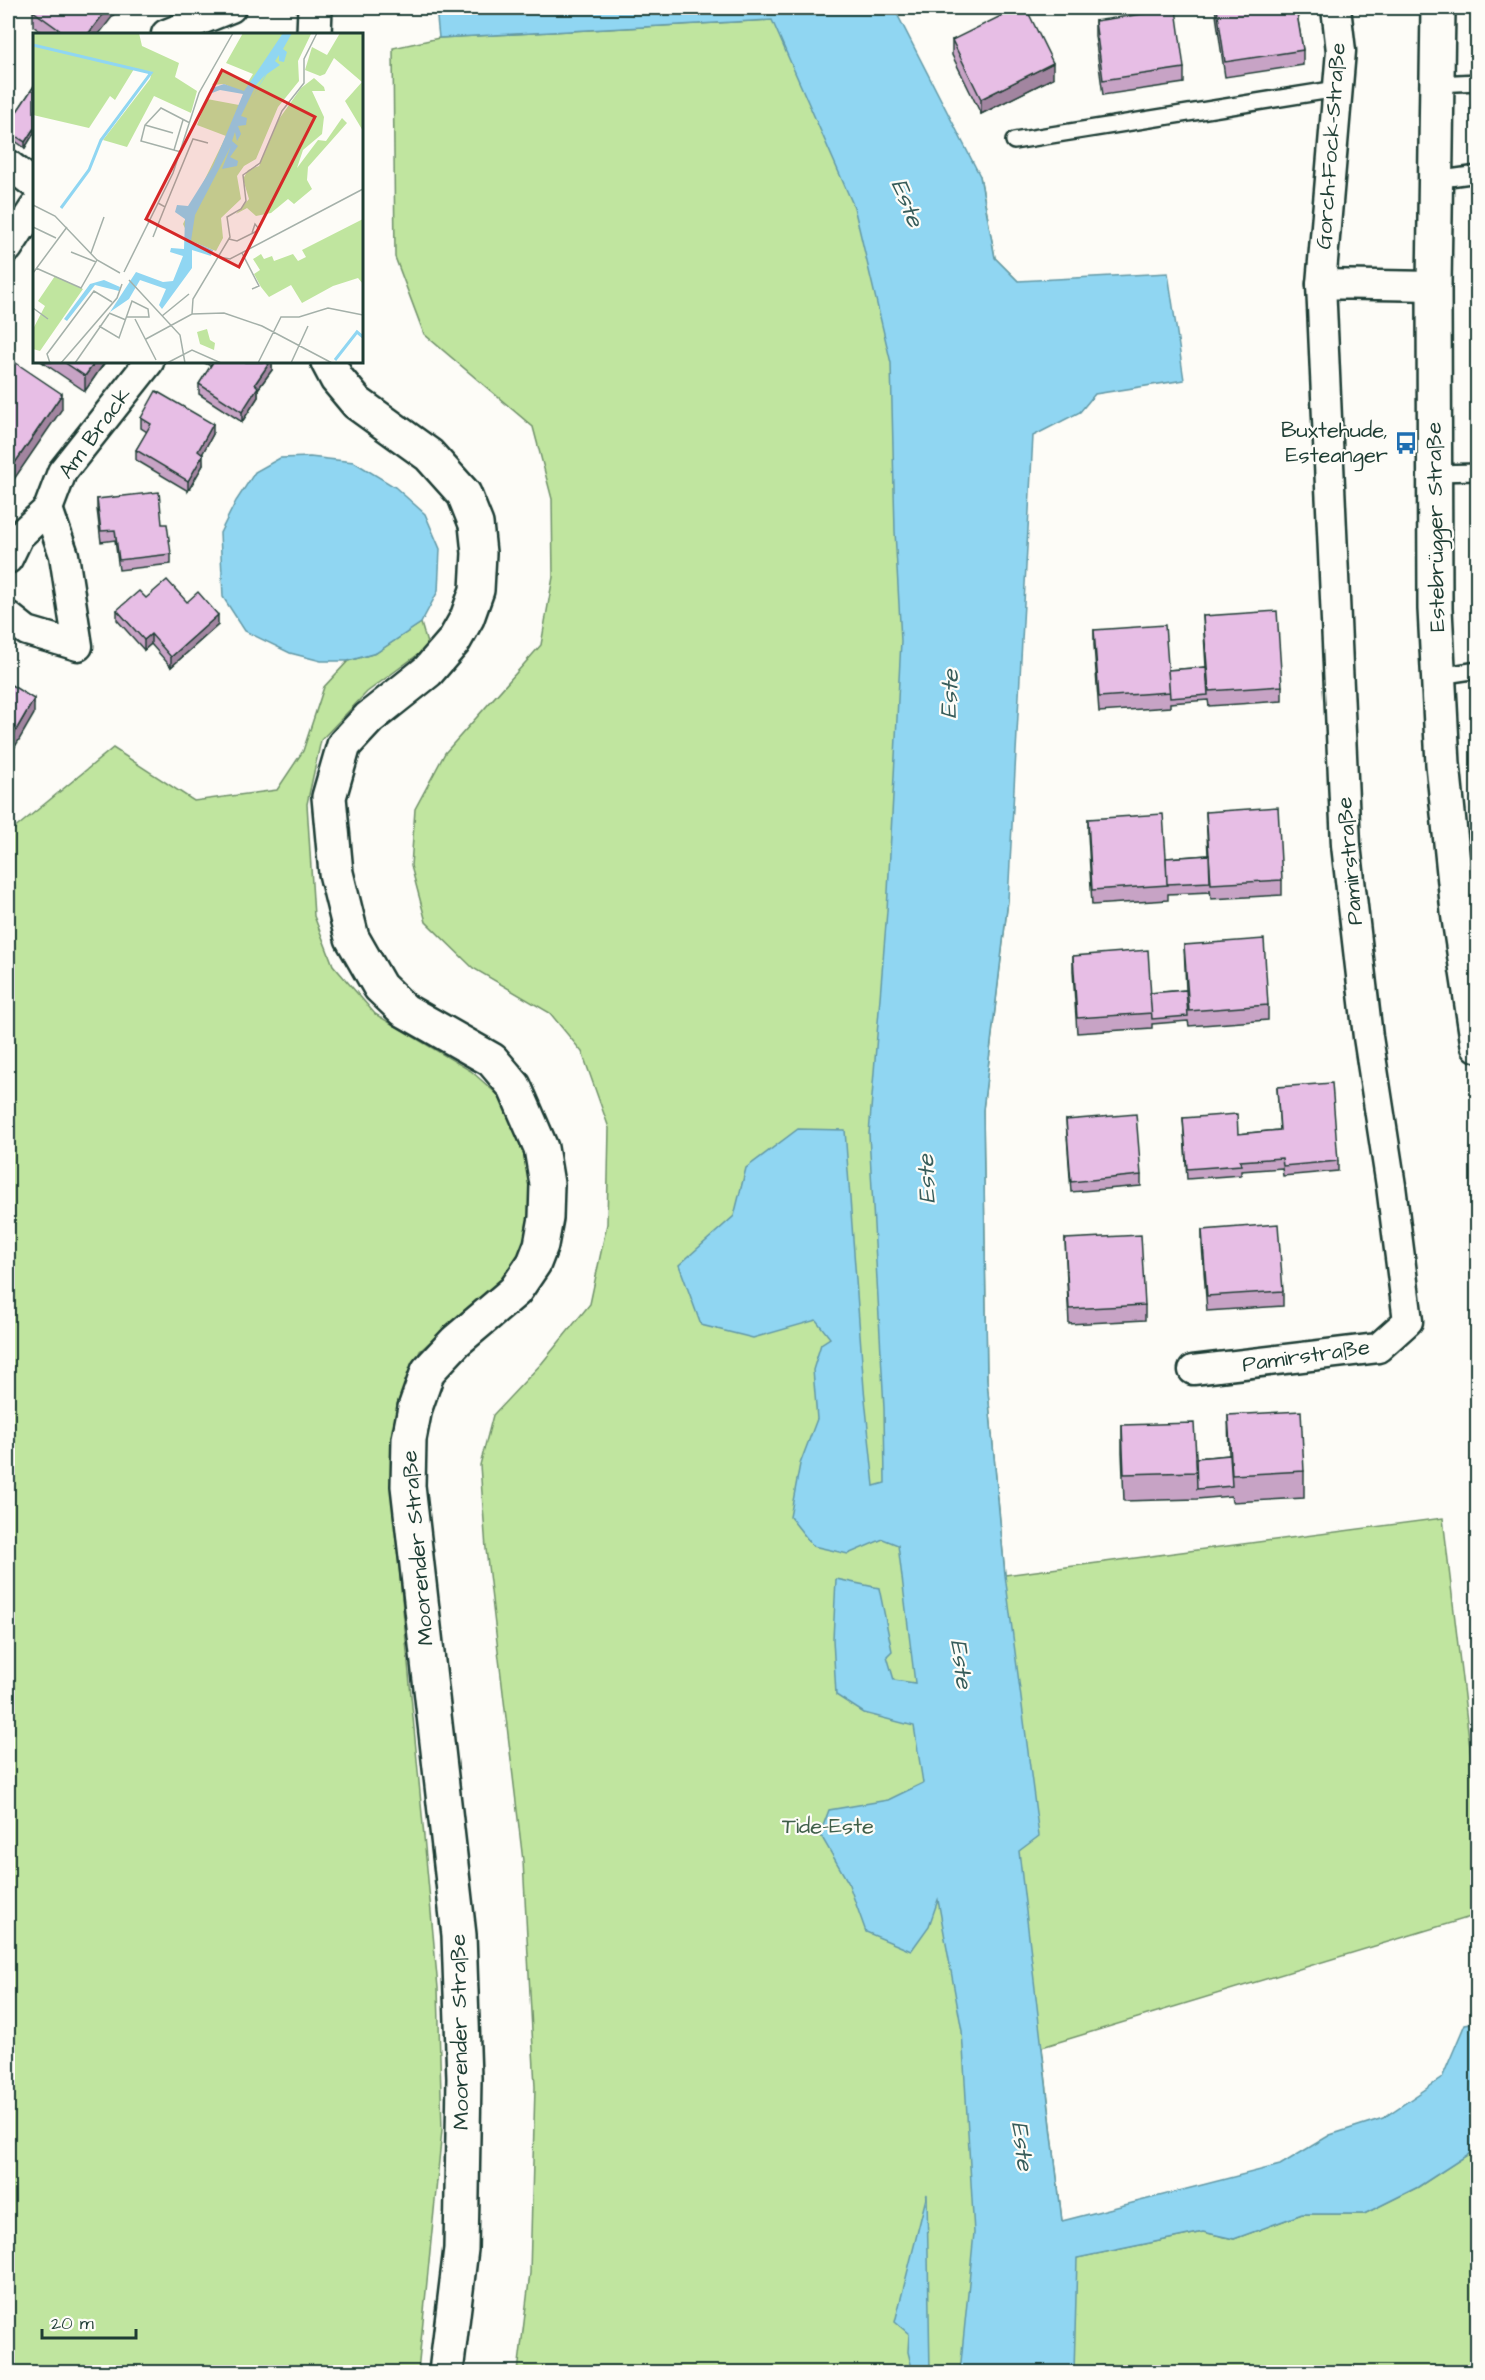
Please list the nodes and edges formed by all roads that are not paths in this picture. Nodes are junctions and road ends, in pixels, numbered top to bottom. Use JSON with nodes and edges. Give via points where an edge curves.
{"nodes":[{"id":1,"x":231,"y":8,"type":"edge"},
{"id":2,"x":315,"y":8,"type":"edge"},
{"id":3,"x":1336,"y":8,"type":"edge"},
{"id":4,"x":1438,"y":8,"type":"edge"},
{"id":5,"x":168,"y":33,"type":"edge"},
{"id":6,"x":314,"y":33,"type":"edge"},
{"id":7,"x":1478,"y":82,"type":"edge"},
{"id":8,"x":1437,"y":84,"type":"junction"},
{"id":9,"x":1338,"y":89,"type":"junction"},
{"id":10,"x":1014,"y":141,"type":"dead end"},
{"id":11,"x":8,"y":164,"type":"edge"},
{"id":12,"x":1478,"y":174,"type":"edge"},
{"id":13,"x":1436,"y":180,"type":"junction"},
{"id":14,"x":33,"y":183,"type":"edge"},
{"id":15,"x":33,"y":210,"type":"edge"},
{"id":16,"x":8,"y":248,"type":"edge"},
{"id":17,"x":1321,"y":284,"type":"junction"},
{"id":18,"x":1434,"y":286,"type":"junction"},
{"id":19,"x":148,"y":363,"type":"edge"},
{"id":20,"x":329,"y":363,"type":"edge"},
{"id":21,"x":1478,"y":472,"type":"edge"},
{"id":22,"x":1434,"y":473,"type":"junction"},
{"id":23,"x":48,"y":509,"type":"junction"},
{"id":24,"x":8,"y":559,"type":"edge"},
{"id":25,"x":8,"y":616,"type":"edge"},
{"id":26,"x":1478,"y":670,"type":"edge"},
{"id":27,"x":1439,"y":676,"type":"junction"},
{"id":28,"x":1478,"y":1045,"type":"edge"},
{"id":29,"x":1193,"y":1370,"type":"dead end"},
{"id":30,"x":446,"y":2373,"type":"edge"}],
"edges":[{"from":1,"to":5,"type":"street"},
{"from":2,"to":6,"type":"street"},
{"from":3,"to":9,"type":"street","name":"Gorch-Fock-Straße","via":[[1341,51]]},
{"from":4,"to":8,"type":"street","name":"Estebrügger Straße"},
{"from":7,"to":8,"type":"lane"},
{"from":8,"to":13,"type":"street","name":"Estebrügger Straße"},
{"from":9,"to":10,"type":"lane"},
{"from":9,"to":17,"type":"street","name":"Gorch-Fock-Straße"},
{"from":11,"to":14,"type":"street"},
{"from":12,"to":13,"type":"lane"},
{"from":13,"to":18,"type":"street","name":"Estebrügger Straße"},
{"from":15,"to":16,"type":"street"},
{"from":17,"to":18,"type":"street"},
{"from":17,"to":29,"type":"street","name":"Pamirstraße","via":[[1346,845],[1368,1038],[1408,1321],[1378,1348]]},
{"from":18,"to":22,"type":"street","name":"Estebrügger Straße"},
{"from":19,"to":23,"type":"street","name":"Am Brack","via":[[62,472]]},
{"from":20,"to":30,"type":"street","name":"Moorender Straße","via":[[357,403],[429,455],[464,494],[476,524],[479,554],[477,590],[454,641],[428,671],[369,718],[344,745],[328,797],[336,873],[352,938],[380,987],[404,1010],[492,1060],[514,1086],[542,1148],[547,1184],[546,1218],[534,1263],[515,1291],[456,1341],[428,1371],[409,1439],[408,1486],[459,1935],[464,2078],[461,2249]]},
{"from":21,"to":22,"type":"lane"},
{"from":22,"to":27,"type":"street","name":"Estebrügger Straße"},
{"from":23,"to":24,"type":"street","name":"Am Brack","via":[[19,536]]},
{"from":23,"to":25,"type":"street","via":[[64,555],[78,646],[27,631]]},
{"from":26,"to":27,"type":"lane"},
{"from":27,"to":28,"type":"street","name":"Estebrügger Straße","via":[[1443,764],[1458,912]]}]}
